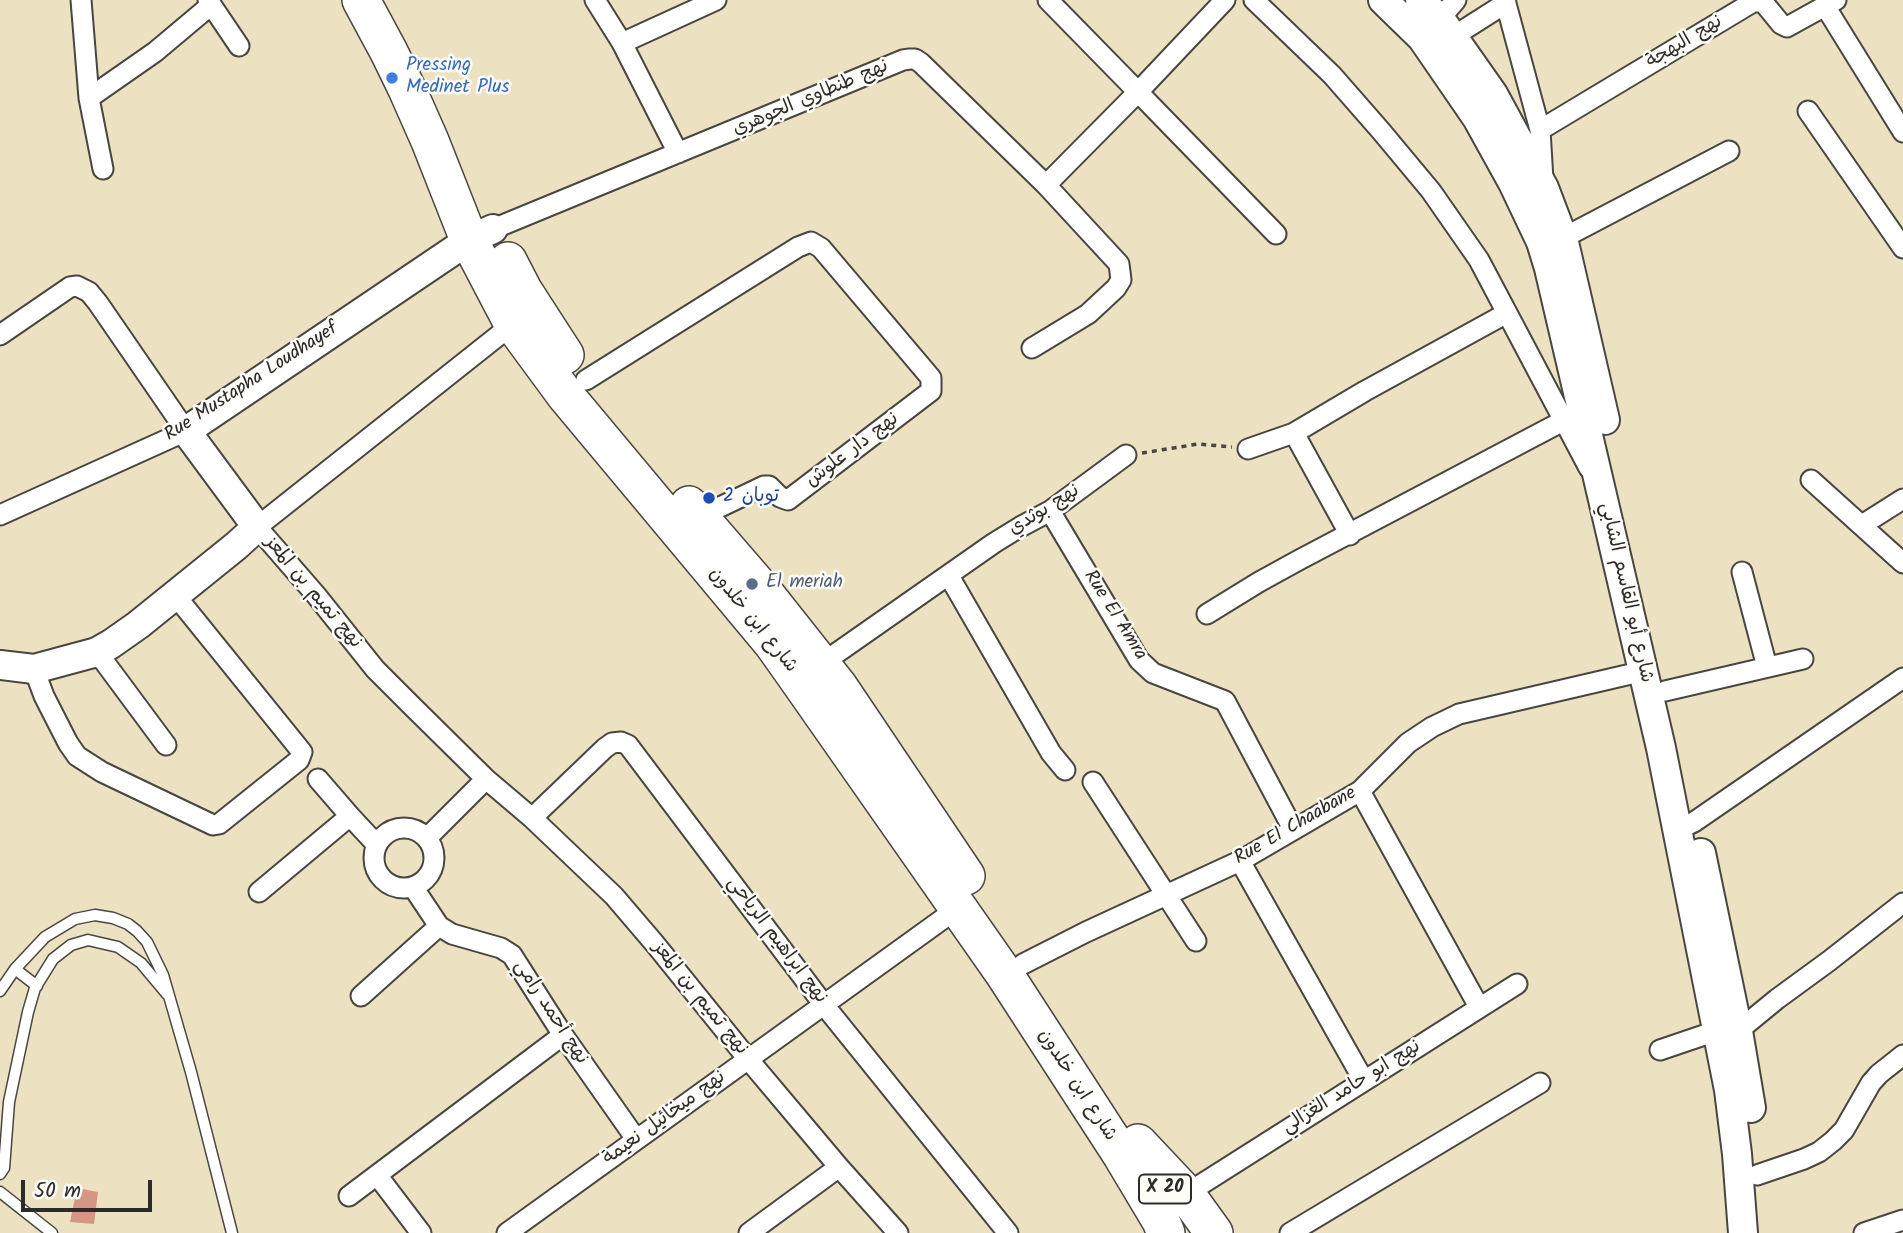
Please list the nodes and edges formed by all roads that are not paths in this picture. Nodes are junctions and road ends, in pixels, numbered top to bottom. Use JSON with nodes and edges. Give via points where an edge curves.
{"nodes":[{"id":1,"x":81,"y":0,"type":"edge"},
{"id":2,"x":361,"y":0,"type":"edge"},
{"id":3,"x":387,"y":0,"type":"edge"},
{"id":4,"x":595,"y":0,"type":"edge"},
{"id":5,"x":716,"y":0,"type":"edge"},
{"id":6,"x":1048,"y":0,"type":"edge"},
{"id":7,"x":1225,"y":0,"type":"edge"},
{"id":8,"x":1254,"y":0,"type":"edge"},
{"id":9,"x":1383,"y":0,"type":"edge"},
{"id":10,"x":1420,"y":0,"type":"edge"},
{"id":11,"x":1505,"y":1,"type":"edge"},
{"id":12,"x":210,"y":3,"type":"edge"},
{"id":13,"x":1830,"y":3,"type":"edge"},
{"id":14,"x":1440,"y":29,"type":"edge"},
{"id":15,"x":622,"y":43,"type":"junction"},
{"id":16,"x":239,"y":46,"type":"dead end"},
{"id":17,"x":1138,"y":92,"type":"junction"},
{"id":18,"x":89,"y":98,"type":"junction"},
{"id":19,"x":1808,"y":111,"type":"dead end"},
{"id":20,"x":1541,"y":130,"type":"junction"},
{"id":21,"x":1903,"y":132,"type":"edge"},
{"id":22,"x":1729,"y":151,"type":"dead end"},
{"id":23,"x":678,"y":153,"type":"junction"},
{"id":24,"x":103,"y":169,"type":"dead end"},
{"id":25,"x":1046,"y":186,"type":"junction"},
{"id":26,"x":1544,"y":188,"type":"junction"},
{"id":27,"x":481,"y":234,"type":"junction"},
{"id":28,"x":1276,"y":234,"type":"dead end"},
{"id":29,"x":1563,"y":238,"type":"junction"},
{"id":30,"x":1903,"y":248,"type":"edge"},
{"id":31,"x":1507,"y":313,"type":"junction"},
{"id":32,"x":513,"y":324,"type":"junction"},
{"id":33,"x":0,"y":335,"type":"edge"},
{"id":34,"x":1032,"y":348,"type":"dead end"},
{"id":35,"x":586,"y":380,"type":"junction"},
{"id":36,"x":1584,"y":416,"type":"junction"},
{"id":37,"x":186,"y":431,"type":"junction"},
{"id":38,"x":1294,"y":433,"type":"junction"},
{"id":39,"x":1248,"y":449,"type":"road end"},
{"id":40,"x":1126,"y":455,"type":"road end"},
{"id":41,"x":1811,"y":480,"type":"dead end"},
{"id":42,"x":1903,"y":499,"type":"edge"},
{"id":43,"x":1050,"y":512,"type":"junction"},
{"id":44,"x":0,"y":515,"type":"edge"},
{"id":45,"x":699,"y":517,"type":"junction"},
{"id":46,"x":1862,"y":525,"type":"junction"},
{"id":47,"x":257,"y":527,"type":"junction"},
{"id":48,"x":1350,"y":535,"type":"junction"},
{"id":49,"x":1903,"y":563,"type":"edge"},
{"id":50,"x":1742,"y":572,"type":"dead end"},
{"id":51,"x":949,"y":576,"type":"junction"},
{"id":52,"x":175,"y":595,"type":"junction"},
{"id":53,"x":1207,"y":614,"type":"dead end"},
{"id":54,"x":96,"y":652,"type":"junction"},
{"id":55,"x":1803,"y":659,"type":"dead end"},
{"id":56,"x":821,"y":664,"type":"junction"},
{"id":57,"x":0,"y":665,"type":"edge"},
{"id":58,"x":1767,"y":667,"type":"junction"},
{"id":59,"x":34,"y":669,"type":"junction"},
{"id":60,"x":1644,"y":671,"type":"junction"},
{"id":61,"x":1903,"y":678,"type":"edge"},
{"id":62,"x":1665,"y":691,"type":"junction"},
{"id":63,"x":166,"y":745,"type":"dead end"},
{"id":64,"x":1065,"y":769,"type":"dead end"},
{"id":65,"x":318,"y":779,"type":"dead end"},
{"id":66,"x":486,"y":779,"type":"junction"},
{"id":67,"x":1093,"y":782,"type":"dead end"},
{"id":68,"x":1360,"y":791,"type":"junction"},
{"id":69,"x":350,"y":816,"type":"junction"},
{"id":70,"x":532,"y":818,"type":"junction"},
{"id":71,"x":1686,"y":826,"type":"junction"},
{"id":72,"x":1293,"y":829,"type":"junction"},
{"id":73,"x":427,"y":838,"type":"junction"},
{"id":74,"x":377,"y":845,"type":"junction"},
{"id":75,"x":1240,"y":861,"type":"junction"},
{"id":76,"x":413,"y":887,"type":"junction"},
{"id":77,"x":259,"y":891,"type":"dead end"},
{"id":78,"x":1166,"y":894,"type":"junction"},
{"id":79,"x":1903,"y":903,"type":"edge"},
{"id":80,"x":958,"y":908,"type":"junction"},
{"id":81,"x":439,"y":926,"type":"junction"},
{"id":82,"x":1196,"y":941,"type":"dead end"},
{"id":83,"x":1023,"y":964,"type":"junction"},
{"id":84,"x":15,"y":968,"type":"junction"},
{"id":85,"x":1517,"y":984,"type":"dead end"},
{"id":86,"x":37,"y":986,"type":"junction"},
{"id":87,"x":0,"y":991,"type":"edge"},
{"id":88,"x":168,"y":995,"type":"junction"},
{"id":89,"x":361,"y":996,"type":"dead end"},
{"id":90,"x":824,"y":1005,"type":"junction"},
{"id":91,"x":1479,"y":1007,"type":"junction"},
{"id":92,"x":1727,"y":1031,"type":"junction"},
{"id":93,"x":564,"y":1035,"type":"junction"},
{"id":94,"x":1660,"y":1050,"type":"dead end"},
{"id":95,"x":1903,"y":1055,"type":"edge"},
{"id":96,"x":748,"y":1059,"type":"junction"},
{"id":97,"x":1364,"y":1081,"type":"junction"},
{"id":98,"x":1540,"y":1083,"type":"dead end"},
{"id":99,"x":0,"y":1090,"type":"edge"},
{"id":100,"x":9,"y":1102,"type":"junction"},
{"id":101,"x":636,"y":1139,"type":"junction"},
{"id":102,"x":1138,"y":1143,"type":"junction"},
{"id":103,"x":839,"y":1167,"type":"junction"},
{"id":104,"x":0,"y":1174,"type":"edge"},
{"id":105,"x":377,"y":1175,"type":"junction"},
{"id":106,"x":1757,"y":1175,"type":"junction"},
{"id":107,"x":0,"y":1192,"type":"edge"},
{"id":108,"x":1186,"y":1194,"type":"junction"},
{"id":109,"x":349,"y":1196,"type":"dead end"},
{"id":110,"x":1903,"y":1220,"type":"edge"},
{"id":111,"x":1167,"y":1230,"type":"edge"},
{"id":112,"x":52,"y":1233,"type":"edge"},
{"id":113,"x":232,"y":1233,"type":"edge"},
{"id":114,"x":421,"y":1233,"type":"edge"},
{"id":115,"x":508,"y":1233,"type":"edge"},
{"id":116,"x":749,"y":1233,"type":"edge"},
{"id":117,"x":898,"y":1233,"type":"edge"},
{"id":118,"x":1008,"y":1233,"type":"edge"},
{"id":119,"x":1214,"y":1233,"type":"edge"},
{"id":120,"x":1290,"y":1233,"type":"edge"},
{"id":121,"x":1743,"y":1233,"type":"edge"},
{"id":122,"x":1762,"y":1233,"type":"edge"},
{"id":123,"x":1864,"y":1233,"type":"edge"}],
"edges":[{"from":1,"to":18,"type":"street"},
{"from":2,"to":27,"type":"highway","name":"شارع ابن خلدون"},
{"from":3,"to":27,"type":"highway","name":"شارع ابن خلدون","via":[[437,100]]},
{"from":4,"to":15,"type":"street"},
{"from":5,"to":15,"type":"street"},
{"from":6,"to":17,"type":"street"},
{"from":7,"to":17,"type":"street"},
{"from":8,"to":31,"type":"street","via":[[1332,75],[1431,191],[1479,260]]},
{"from":9,"to":14,"type":"street","name":"شارع أبو القاسم الشابي"},
{"from":10,"to":14,"type":"street","name":"شارع أبو القاسم الشابي"},
{"from":11,"to":14,"type":"street"},
{"from":11,"to":20,"type":"street"},
{"from":12,"to":16,"type":"street"},
{"from":12,"to":18,"type":"street","via":[[155,52]]},
{"from":13,"to":20,"type":"street","name":"نهج البهجة","via":[[1787,27],[1763,2],[1753,2]]},
{"from":13,"to":21,"type":"street"},
{"from":14,"to":26,"type":"street","name":"شارع أبو القاسم الشابي","via":[[1493,94]]},
{"from":14,"to":36,"type":"street","name":"شارع أبو القاسم الشابي","via":[[1477,118],[1541,242]]},
{"from":15,"to":23,"type":"street"},
{"from":17,"to":25,"type":"street"},
{"from":17,"to":28,"type":"street"},
{"from":18,"to":24,"type":"street"},
{"from":19,"to":30,"type":"street"},
{"from":20,"to":26,"type":"street"},
{"from":22,"to":29,"type":"street"},
{"from":23,"to":25,"type":"street","name":"نهج طنطاوي الجوهري","via":[[915,59]]},
{"from":23,"to":27,"type":"street","name":"نهج طنطاوي الجوهري"},
{"from":25,"to":34,"type":"street","via":[[1119,264],[1121,281],[1088,314]]},
{"from":26,"to":29,"type":"street","name":"شارع أبو القاسم الشابي"},
{"from":27,"to":32,"type":"highway","name":"شارع ابن خلدون"},
{"from":27,"to":35,"type":"highway","name":"شارع ابن خلدون"},
{"from":27,"to":37,"type":"street","name":"Rue Mustapha Loudhayef"},
{"from":29,"to":36,"type":"street","name":"شارع أبو القاسم الشابي"},
{"from":31,"to":36,"type":"street"},
{"from":31,"to":38,"type":"street"},
{"from":32,"to":47,"type":"street"},
{"from":32,"to":80,"type":"highway","name":"شارع ابن خلدون","via":[[566,396],[773,645]]},
{"from":33,"to":37,"type":"street","via":[[70,287],[89,292]]},
{"from":35,"to":45,"type":"highway","name":"شارع ابن خلدون"},
{"from":35,"to":45,"type":"street","name":"نهج دار علوش","via":[[811,242],[821,248],[931,378],[931,391],[788,500],[764,486]]},
{"from":36,"to":48,"type":"street"},
{"from":36,"to":60,"type":"street","name":"شارع أبو القاسم الشابي"},
{"from":36,"to":62,"type":"street","name":"شارع أبو القاسم الشابي"},
{"from":37,"to":44,"type":"street","name":"Rue Mustapha Loudhayef"},
{"from":37,"to":47,"type":"street"},
{"from":38,"to":39,"type":"street"},
{"from":38,"to":48,"type":"street"},
{"from":40,"to":43,"type":"street","name":"نهج بوثدي"},
{"from":41,"to":46,"type":"street"},
{"from":42,"to":46,"type":"street"},
{"from":43,"to":51,"type":"street","name":"نهج بوثدي","via":[[1011,532]]},
{"from":43,"to":72,"type":"street","name":"Rue El Amra","via":[[1139,660],[1153,673],[1225,701]]},
{"from":45,"to":56,"type":"highway","name":"شارع ابن خلدون"},
{"from":46,"to":49,"type":"street"},
{"from":47,"to":52,"type":"street"},
{"from":47,"to":66,"type":"street","name":"نهج تميم بن المعز","via":[[375,669]]},
{"from":48,"to":53,"type":"street"},
{"from":50,"to":58,"type":"street"},
{"from":51,"to":56,"type":"street","name":"نهج بوثدي"},
{"from":51,"to":64,"type":"street","via":[[1051,753]]},
{"from":52,"to":54,"type":"street"},
{"from":52,"to":59,"type":"street","via":[[302,752],[299,760],[219,824],[102,772],[77,756]]},
{"from":54,"to":59,"type":"street"},
{"from":54,"to":63,"type":"street"},
{"from":55,"to":58,"type":"street"},
{"from":56,"to":83,"type":"highway","name":"شارع ابن خلدون"},
{"from":57,"to":59,"type":"street"},
{"from":58,"to":62,"type":"street"},
{"from":60,"to":68,"type":"street","name":"Rue El Chaabane","via":[[1459,714],[1408,743]]},
{"from":60,"to":71,"type":"street","name":"شارع أبو القاسم الشابي"},
{"from":61,"to":71,"type":"street"},
{"from":62,"to":71,"type":"street","name":"شارع أبو القاسم الشابي"},
{"from":65,"to":69,"type":"street"},
{"from":66,"to":70,"type":"street","name":"نهج تميم بن المعز"},
{"from":66,"to":73,"type":"street"},
{"from":67,"to":78,"type":"street"},
{"from":68,"to":72,"type":"street","name":"Rue El Chaabane"},
{"from":68,"to":91,"type":"street"},
{"from":69,"to":74,"type":"street"},
{"from":69,"to":77,"type":"street"},
{"from":70,"to":90,"type":"street","name":"نهج ابراهيم الرياحي","via":[[605,748],[621,741],[628,745]]},
{"from":70,"to":96,"type":"street","name":"نهج تميم بن المعز","via":[[614,897]]},
{"from":71,"to":92,"type":"street","name":"شارع أبو القاسم الشابي"},
{"from":72,"to":75,"type":"street","name":"Rue El Chaabane"},
{"from":73,"to":74,"type":"street","via":[[406,828],[384,835]]},
{"from":73,"to":76,"type":"street","via":[[433,848],[431,872]]},
{"from":74,"to":76,"type":"street","via":[[375,867],[381,878],[390,885]]},
{"from":75,"to":78,"type":"street","name":"Rue El Chaabane"},
{"from":75,"to":97,"type":"street"},
{"from":76,"to":81,"type":"street"},
{"from":78,"to":82,"type":"street"},
{"from":78,"to":83,"type":"street","name":"Rue El Chaabane"},
{"from":79,"to":92,"type":"street","via":[[1777,999]]},
{"from":80,"to":90,"type":"street","name":"نهج ميخائيل نعيمة"},
{"from":80,"to":111,"type":"highway","name":"شارع ابن خلدون","via":[[1063,1063]]},
{"from":81,"to":89,"type":"street"},
{"from":81,"to":93,"type":"street","name":"نهج أحمد رامي","via":[[512,955]]},
{"from":83,"to":102,"type":"highway","name":"شارع ابن خلدون"},
{"from":84,"to":86,"type":"lane"},
{"from":84,"to":87,"type":"lane"},
{"from":84,"to":88,"type":"lane","via":[[45,937],[75,919],[113,918],[128,924],[147,942]]},
{"from":85,"to":91,"type":"street","name":"نهج ابو حامد الغزالي"},
{"from":86,"to":88,"type":"lane","via":[[53,959],[71,945],[88,940],[118,947],[141,963]]},
{"from":86,"to":100,"type":"lane"},
{"from":88,"to":113,"type":"lane"},
{"from":90,"to":96,"type":"street","name":"نهج ميخائيل نعيمة"},
{"from":90,"to":118,"type":"street","name":"نهج ابراهيم الرياحي"},
{"from":91,"to":97,"type":"street","name":"نهج ابو حامد الغزالي"},
{"from":92,"to":94,"type":"street"},
{"from":92,"to":106,"type":"street","name":"شارع أبو القاسم الشابي","via":[[1752,1119]]},
{"from":92,"to":121,"type":"street","name":"شارع أبو القاسم الشابي"},
{"from":93,"to":101,"type":"street","name":"نهج أحمد رامي"},
{"from":93,"to":105,"type":"street"},
{"from":95,"to":106,"type":"street","via":[[1871,1083],[1833,1141],[1804,1159]]},
{"from":96,"to":101,"type":"street","name":"نهج ميخائيل نعيمة"},
{"from":96,"to":103,"type":"street","name":"نهج تميم بن المعز"},
{"from":97,"to":108,"type":"street","name":"نهج ابو حامد الغزالي"},
{"from":98,"to":120,"type":"street"},
{"from":99,"to":100,"type":"lane"},
{"from":100,"to":104,"type":"lane"},
{"from":101,"to":115,"type":"street","name":"نهج ميخائيل نعيمة"},
{"from":102,"to":108,"type":"highway"},
{"from":102,"to":111,"type":"highway","number":"X 20"},
{"from":103,"to":116,"type":"street"},
{"from":103,"to":117,"type":"street","name":"نهج تميم بن المعز"},
{"from":105,"to":109,"type":"street"},
{"from":105,"to":114,"type":"street"},
{"from":106,"to":122,"type":"street","name":"شارع أبو القاسم الشابي"},
{"from":107,"to":112,"type":"lane"},
{"from":108,"to":119,"type":"highway"},
{"from":110,"to":123,"type":"street"}]}
